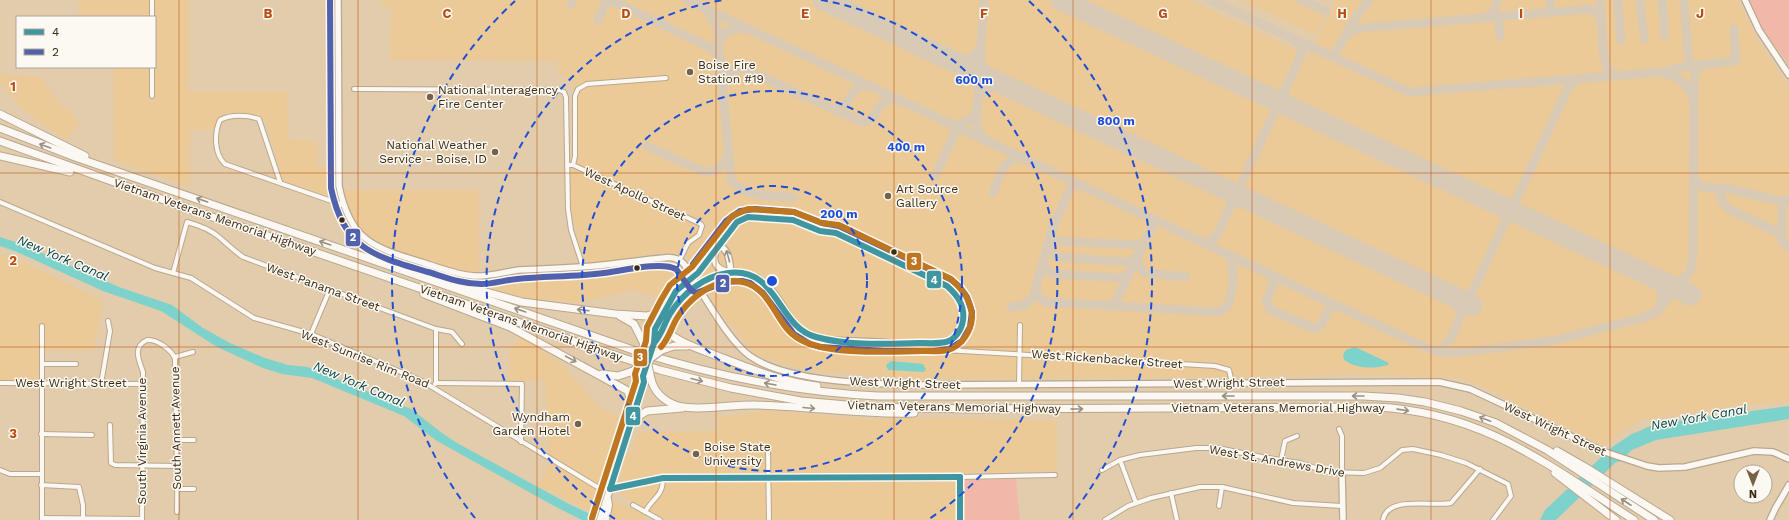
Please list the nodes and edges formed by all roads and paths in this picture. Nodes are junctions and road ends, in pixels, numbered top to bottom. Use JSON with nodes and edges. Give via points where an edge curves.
{"nodes":[{"id":1,"x":152,"y":0,"type":"edge"},
{"id":2,"x":338,"y":0,"type":"edge"},
{"id":3,"x":1746,"y":0,"type":"edge"},
{"id":4,"x":152,"y":16,"type":"edge"},
{"id":5,"x":152,"y":68,"type":"edge"},
{"id":6,"x":1789,"y":75,"type":"edge"},
{"id":7,"x":666,"y":78,"type":"dead end"},
{"id":8,"x":354,"y":89,"type":"dead end"},
{"id":9,"x":152,"y":96,"type":"dead end"},
{"id":10,"x":0,"y":108,"type":"edge"},
{"id":11,"x":0,"y":114,"type":"edge"},
{"id":12,"x":0,"y":128,"type":"edge"},
{"id":13,"x":41,"y":134,"type":"junction"},
{"id":14,"x":0,"y":141,"type":"edge"},
{"id":15,"x":0,"y":156,"type":"edge"},
{"id":16,"x":567,"y":165,"type":"junction"},
{"id":17,"x":573,"y":165,"type":"junction"},
{"id":18,"x":280,"y":182,"type":"junction"},
{"id":19,"x":162,"y":187,"type":"junction"},
{"id":20,"x":0,"y":202,"type":"edge"},
{"id":21,"x":343,"y":204,"type":"junction"},
{"id":22,"x":192,"y":210,"type":"junction"},
{"id":23,"x":755,"y":217,"type":"junction"},
{"id":24,"x":718,"y":245,"type":"junction"},
{"id":25,"x":679,"y":261,"type":"junction"},
{"id":26,"x":583,"y":267,"type":"junction"},
{"id":27,"x":408,"y":272,"type":"junction"},
{"id":28,"x":731,"y":272,"type":"junction"},
{"id":29,"x":172,"y":273,"type":"junction"},
{"id":30,"x":376,"y":273,"type":"junction"},
{"id":31,"x":692,"y":278,"type":"junction"},
{"id":32,"x":697,"y":285,"type":"junction"},
{"id":33,"x":330,"y":289,"type":"junction"},
{"id":34,"x":676,"y":292,"type":"junction"},
{"id":35,"x":614,"y":314,"type":"junction"},
{"id":36,"x":108,"y":321,"type":"dead end"},
{"id":37,"x":665,"y":324,"type":"junction"},
{"id":38,"x":1020,"y":325,"type":"dead end"},
{"id":39,"x":42,"y":326,"type":"dead end"},
{"id":40,"x":436,"y":329,"type":"junction"},
{"id":41,"x":311,"y":334,"type":"junction"},
{"id":42,"x":144,"y":341,"type":"joint"},
{"id":43,"x":654,"y":342,"type":"junction"},
{"id":44,"x":888,"y":343,"type":"junction"},
{"id":45,"x":462,"y":344,"type":"dead end"},
{"id":46,"x":694,"y":347,"type":"junction"},
{"id":47,"x":941,"y":349,"type":"junction"},
{"id":48,"x":193,"y":352,"type":"dead end"},
{"id":49,"x":1019,"y":354,"type":"junction"},
{"id":50,"x":175,"y":357,"type":"junction"},
{"id":51,"x":648,"y":360,"type":"junction"},
{"id":52,"x":42,"y":364,"type":"junction"},
{"id":53,"x":76,"y":364,"type":"dead end"},
{"id":54,"x":596,"y":372,"type":"junction"},
{"id":55,"x":643,"y":376,"type":"junction"},
{"id":56,"x":0,"y":383,"type":"edge"},
{"id":57,"x":41,"y":383,"type":"junction"},
{"id":58,"x":1232,"y":383,"type":"junction"},
{"id":59,"x":100,"y":384,"type":"junction"},
{"id":60,"x":143,"y":384,"type":"junction"},
{"id":61,"x":434,"y":384,"type":"junction"},
{"id":62,"x":1019,"y":384,"type":"junction"},
{"id":63,"x":934,"y":397,"type":"junction"},
{"id":64,"x":631,"y":401,"type":"junction"},
{"id":65,"x":694,"y":407,"type":"junction"},
{"id":66,"x":972,"y":409,"type":"junction"},
{"id":67,"x":632,"y":420,"type":"junction"},
{"id":68,"x":110,"y":425,"type":"dead end"},
{"id":69,"x":1339,"y":429,"type":"dead end"},
{"id":70,"x":41,"y":434,"type":"junction"},
{"id":71,"x":92,"y":434,"type":"dead end"},
{"id":72,"x":1297,"y":436,"type":"dead end"},
{"id":73,"x":178,"y":440,"type":"junction"},
{"id":74,"x":194,"y":440,"type":"dead end"},
{"id":75,"x":521,"y":442,"type":"junction"},
{"id":76,"x":622,"y":449,"type":"junction"},
{"id":77,"x":768,"y":452,"type":"dead end"},
{"id":78,"x":1789,"y":459,"type":"edge"},
{"id":79,"x":1120,"y":460,"type":"junction"},
{"id":80,"x":1281,"y":460,"type":"junction"},
{"id":81,"x":143,"y":465,"type":"junction"},
{"id":82,"x":177,"y":466,"type":"junction"},
{"id":83,"x":1480,"y":469,"type":"junction"},
{"id":84,"x":1583,"y":469,"type":"junction"},
{"id":85,"x":0,"y":470,"type":"edge"},
{"id":86,"x":1102,"y":470,"type":"dead end"},
{"id":87,"x":1342,"y":473,"type":"junction"},
{"id":88,"x":41,"y":474,"type":"junction"},
{"id":89,"x":1055,"y":475,"type":"dead end"},
{"id":90,"x":960,"y":477,"type":"junction"},
{"id":91,"x":663,"y":478,"type":"junction"},
{"id":92,"x":768,"y":478,"type":"junction"},
{"id":93,"x":1789,"y":485,"type":"edge"},
{"id":94,"x":42,"y":486,"type":"junction"},
{"id":95,"x":1222,"y":487,"type":"junction"},
{"id":96,"x":610,"y":488,"type":"junction"},
{"id":97,"x":177,"y":489,"type":"junction"},
{"id":98,"x":194,"y":489,"type":"dead end"},
{"id":99,"x":1171,"y":493,"type":"junction"},
{"id":100,"x":1588,"y":495,"type":"junction"},
{"id":101,"x":1136,"y":503,"type":"junction"},
{"id":102,"x":633,"y":505,"type":"dead end"},
{"id":103,"x":1219,"y":506,"type":"dead end"},
{"id":104,"x":1342,"y":506,"type":"junction"},
{"id":105,"x":177,"y":512,"type":"dead end"},
{"id":106,"x":645,"y":512,"type":"junction"},
{"id":107,"x":83,"y":518,"type":"junction"},
{"id":108,"x":42,"y":519,"type":"edge"},
{"id":109,"x":142,"y":519,"type":"edge"},
{"id":110,"x":602,"y":520,"type":"edge"},
{"id":111,"x":660,"y":520,"type":"edge"},
{"id":112,"x":769,"y":520,"type":"edge"},
{"id":113,"x":960,"y":520,"type":"edge"},
{"id":114,"x":1105,"y":520,"type":"edge"},
{"id":115,"x":1177,"y":520,"type":"edge"},
{"id":116,"x":1343,"y":520,"type":"edge"},
{"id":117,"x":1383,"y":520,"type":"edge"},
{"id":118,"x":1493,"y":520,"type":"edge"},
{"id":119,"x":1616,"y":520,"type":"edge"},
{"id":120,"x":1634,"y":520,"type":"edge"},
{"id":121,"x":1654,"y":520,"type":"edge"},
{"id":122,"x":1670,"y":520,"type":"edge"},
{"id":123,"x":1770,"y":520,"type":"edge"}],
"edges":[{"from":1,"to":4,"type":"street"},
{"from":2,"to":21,"type":"street","via":[[340,186]]},
{"from":3,"to":6,"type":"street","via":[[1759,30]]},
{"from":5,"to":9,"type":"street"},
{"from":7,"to":17,"type":"street","via":[[587,84],[578,89],[575,96]]},
{"from":8,"to":16,"type":"street","via":[[559,90],[564,92],[566,97]]},
{"from":10,"to":13,"type":"highway"},
{"from":11,"to":13,"type":"highway"},
{"from":19,"to":12,"type":"highway","name":"Vietnam Veterans Memorial Highway","one_way":true},
{"from":13,"to":19,"type":"highway","via":[[85,156]]},
{"from":14,"to":22,"type":"highway","name":"Vietnam Veterans Memorial Highway"},
{"from":15,"to":22,"type":"highway","via":[[49,166]]},
{"from":16,"to":17,"type":"street","name":"West Apollo Street"},
{"from":16,"to":26,"type":"street","via":[[570,224]]},
{"from":17,"to":25,"type":"street","name":"West Apollo Street","via":[[702,226],[699,235],[688,243]]},
{"from":18,"to":18,"type":"street","via":[[259,119],[227,116],[220,120],[216,127],[217,152],[220,159],[226,164]]},
{"from":18,"to":21,"type":"street"},
{"from":27,"to":19,"type":"highway","name":"Vietnam Veterans Memorial Highway","one_way":true},
{"from":20,"to":29,"type":"street","name":"West Sunrise Rim Road"},
{"from":21,"to":26,"type":"street","via":[[354,227],[374,246],[455,272],[481,276]]},
{"from":22,"to":30,"type":"highway","name":"Vietnam Veterans Memorial Highway"},
{"from":23,"to":24,"type":"street","via":[[736,222]]},
{"from":23,"to":44,"type":"street","via":[[793,220],[820,231],[836,233],[940,282],[960,300],[962,326],[953,340],[938,343]]},
{"from":23,"to":47,"type":"street","via":[[804,216],[955,286],[963,292],[968,301],[967,332],[958,344]]},
{"from":28,"to":24,"type":"street","one_way":true,"via":[[727,252]]},
{"from":24,"to":28,"type":"street","via":[[714,257],[716,265],[719,269]]},
{"from":24,"to":31,"type":"street"},
{"from":25,"to":26,"type":"street","via":[[663,258]]},
{"from":25,"to":31,"type":"street","name":"West Wright Street","via":[[686,266]]},
{"from":35,"to":27,"type":"highway","one_way":true,"via":[[522,302]]},
{"from":63,"to":27,"type":"highway","name":"Vietnam Veterans Memorial Highway","one_way":true,"via":[[803,390],[727,376],[636,351]]},
{"from":28,"to":32,"type":"street","via":[[708,278]]},
{"from":28,"to":44,"type":"street","via":[[751,276],[768,287],[796,326],[805,334],[823,340]]},
{"from":29,"to":33,"type":"street","name":"West Panama Street","via":[[187,222],[218,236],[243,257]]},
{"from":29,"to":41,"type":"street","name":"West Sunrise Rim Road","via":[[191,278],[254,318]]},
{"from":30,"to":54,"type":"highway","one_way":true,"via":[[432,298],[502,323]]},
{"from":30,"to":66,"type":"highway","name":"Vietnam Veterans Memorial Highway","one_way":true,"via":[[646,365],[731,388],[781,398],[844,405]]},
{"from":31,"to":32,"type":"street","name":"West Wright Street"},
{"from":31,"to":34,"type":"street"},
{"from":32,"to":37,"type":"street","via":[[682,298]]},
{"from":32,"to":62,"type":"street","name":"West Wright Street","via":[[739,346],[748,355],[770,367],[827,379],[883,384]]},
{"from":33,"to":40,"type":"street","name":"West Panama Street"},
{"from":33,"to":41,"type":"street"},
{"from":34,"to":35,"type":"highway","via":[[653,315]]},
{"from":34,"to":43,"type":"street","via":[[655,329]]},
{"from":35,"to":51,"type":"highway","bridge":true,"via":[[634,324]]},
{"from":36,"to":59,"type":"street","via":[[110,331]]},
{"from":37,"to":43,"type":"street","via":[[660,337]]},
{"from":37,"to":46,"type":"highway","via":[[666,331],[672,336]]},
{"from":38,"to":49,"type":"street"},
{"from":39,"to":52,"type":"street"},
{"from":40,"to":45,"type":"street","name":"West Panama Street","via":[[452,332]]},
{"from":40,"to":61,"type":"street"},
{"from":41,"to":61,"type":"street","name":"West Sunrise Rim Road"},
{"from":42,"to":50,"type":"street","name":"South Annett Avenue","via":[[155,341]]},
{"from":42,"to":60,"type":"street","name":"South Virginia Avenue","via":[[137,356]]},
{"from":43,"to":51,"type":"street","bridge":true},
{"from":44,"to":47,"type":"street"},
{"from":46,"to":51,"type":"highway","bridge":true,"via":[[682,345],[662,350]]},
{"from":46,"to":63,"type":"highway","via":[[762,374],[794,383]]},
{"from":47,"to":49,"type":"street","name":"West Rickenbacker Street"},
{"from":48,"to":50,"type":"street"},
{"from":49,"to":58,"type":"street","name":"West Rickenbacker Street","via":[[1224,367],[1231,373]]},
{"from":49,"to":62,"type":"street"},
{"from":50,"to":73,"type":"street","name":"South Annett Avenue","via":[[175,418]]},
{"from":51,"to":54,"type":"highway","bridge":true,"via":[[623,375],[613,376]]},
{"from":51,"to":55,"type":"main road","bridge":true},
{"from":51,"to":65,"type":"highway","bridge":true,"via":[[656,391],[666,401]]},
{"from":52,"to":53,"type":"street"},
{"from":52,"to":57,"type":"street"},
{"from":54,"to":64,"type":"highway","via":[[628,391]]},
{"from":55,"to":64,"type":"main road","via":[[637,380]]},
{"from":55,"to":67,"type":"main road","via":[[644,382]]},
{"from":56,"to":57,"type":"street","name":"West Wright Street"},
{"from":57,"to":59,"type":"street","name":"West Wright Street"},
{"from":57,"to":70,"type":"street"},
{"from":58,"to":62,"type":"street","name":"West Wright Street"},
{"from":58,"to":78,"type":"street","name":"West Wright Street","via":[[1439,382],[1470,389],[1605,452],[1647,466],[1672,468],[1698,465],[1754,451],[1773,452]]},
{"from":59,"to":60,"type":"street","name":"West Wright Street"},
{"from":60,"to":81,"type":"street","name":"South Virginia Avenue"},
{"from":61,"to":75,"type":"street","name":"West Sunrise Rim Road"},
{"from":61,"to":75,"type":"street","via":[[522,384]]},
{"from":84,"to":63,"type":"highway","name":"Vietnam Veterans Memorial Highway","one_way":true,"via":[[1508,428],[1478,416],[1410,399]]},
{"from":64,"to":76,"type":"main road"},
{"from":65,"to":66,"type":"highway","one_way":true,"via":[[756,405],[876,414]]},
{"from":65,"to":67,"type":"highway","via":[[647,411]]},
{"from":66,"to":100,"type":"highway","name":"Vietnam Veterans Memorial Highway","one_way":true,"via":[[1387,408],[1468,424],[1497,436],[1532,454]]},
{"from":67,"to":76,"type":"main road"},
{"from":68,"to":81,"type":"street","via":[[111,463]]},
{"from":69,"to":87,"type":"street","via":[[1342,436]]},
{"from":70,"to":71,"type":"street"},
{"from":70,"to":88,"type":"street"},
{"from":72,"to":80,"type":"street","via":[[1285,441]]},
{"from":73,"to":74,"type":"street"},
{"from":73,"to":82,"type":"street","name":"South Annett Avenue"},
{"from":75,"to":96,"type":"street","name":"West Sunrise Rim Road","via":[[599,488]]},
{"from":76,"to":96,"type":"main road"},
{"from":77,"to":92,"type":"street"},
{"from":79,"to":80,"type":"street","name":"West St. Andrews Drive","via":[[1196,448],[1218,448]]},
{"from":79,"to":86,"type":"street","name":"West St. Andrews Drive"},
{"from":79,"to":101,"type":"street"},
{"from":80,"to":87,"type":"street","name":"West St. Andrews Drive"},
{"from":81,"to":82,"type":"street"},
{"from":81,"to":109,"type":"street","name":"South Virginia Avenue"},
{"from":82,"to":97,"type":"street","name":"South Annett Avenue"},
{"from":83,"to":87,"type":"street","name":"West St. Andrews Drive","via":[[1441,455],[1407,449],[1373,471]]},
{"from":83,"to":117,"type":"street","via":[[1451,503],[1392,506],[1385,512]]},
{"from":83,"to":118,"type":"street","name":"West St. Andrews Drive","via":[[1504,481],[1511,490],[1508,501]]},
{"from":121,"to":84,"type":"highway","name":"Vietnam Veterans Memorial Highway","one_way":true,"via":[[1599,484]]},
{"from":84,"to":122,"type":"highway","via":[[1604,478]]},
{"from":85,"to":88,"type":"street","via":[[10,474]]},
{"from":87,"to":104,"type":"street"},
{"from":88,"to":94,"type":"street"},
{"from":89,"to":90,"type":"street"},
{"from":90,"to":92,"type":"street"},
{"from":90,"to":113,"type":"street"},
{"from":91,"to":92,"type":"street"},
{"from":91,"to":96,"type":"street","via":[[628,488]]},
{"from":91,"to":106,"type":"street","via":[[662,491]]},
{"from":92,"to":112,"type":"street"},
{"from":93,"to":123,"type":"street"},
{"from":94,"to":107,"type":"street","via":[[79,486]]},
{"from":94,"to":108,"type":"street"},
{"from":95,"to":99,"type":"street","via":[[1200,487]]},
{"from":95,"to":103,"type":"street"},
{"from":95,"to":104,"type":"street","via":[[1293,503]]},
{"from":96,"to":110,"type":"main road","via":[[609,504]]},
{"from":97,"to":98,"type":"street"},
{"from":97,"to":105,"type":"street","name":"South Annett Avenue"},
{"from":99,"to":101,"type":"street"},
{"from":99,"to":115,"type":"street"},
{"from":100,"to":119,"type":"highway"},
{"from":100,"to":120,"type":"highway"},
{"from":101,"to":114,"type":"street"},
{"from":102,"to":106,"type":"street"},
{"from":104,"to":116,"type":"street"},
{"from":106,"to":111,"type":"street"},
{"from":107,"to":108,"type":"street"},
{"from":107,"to":109,"type":"street"}]}
